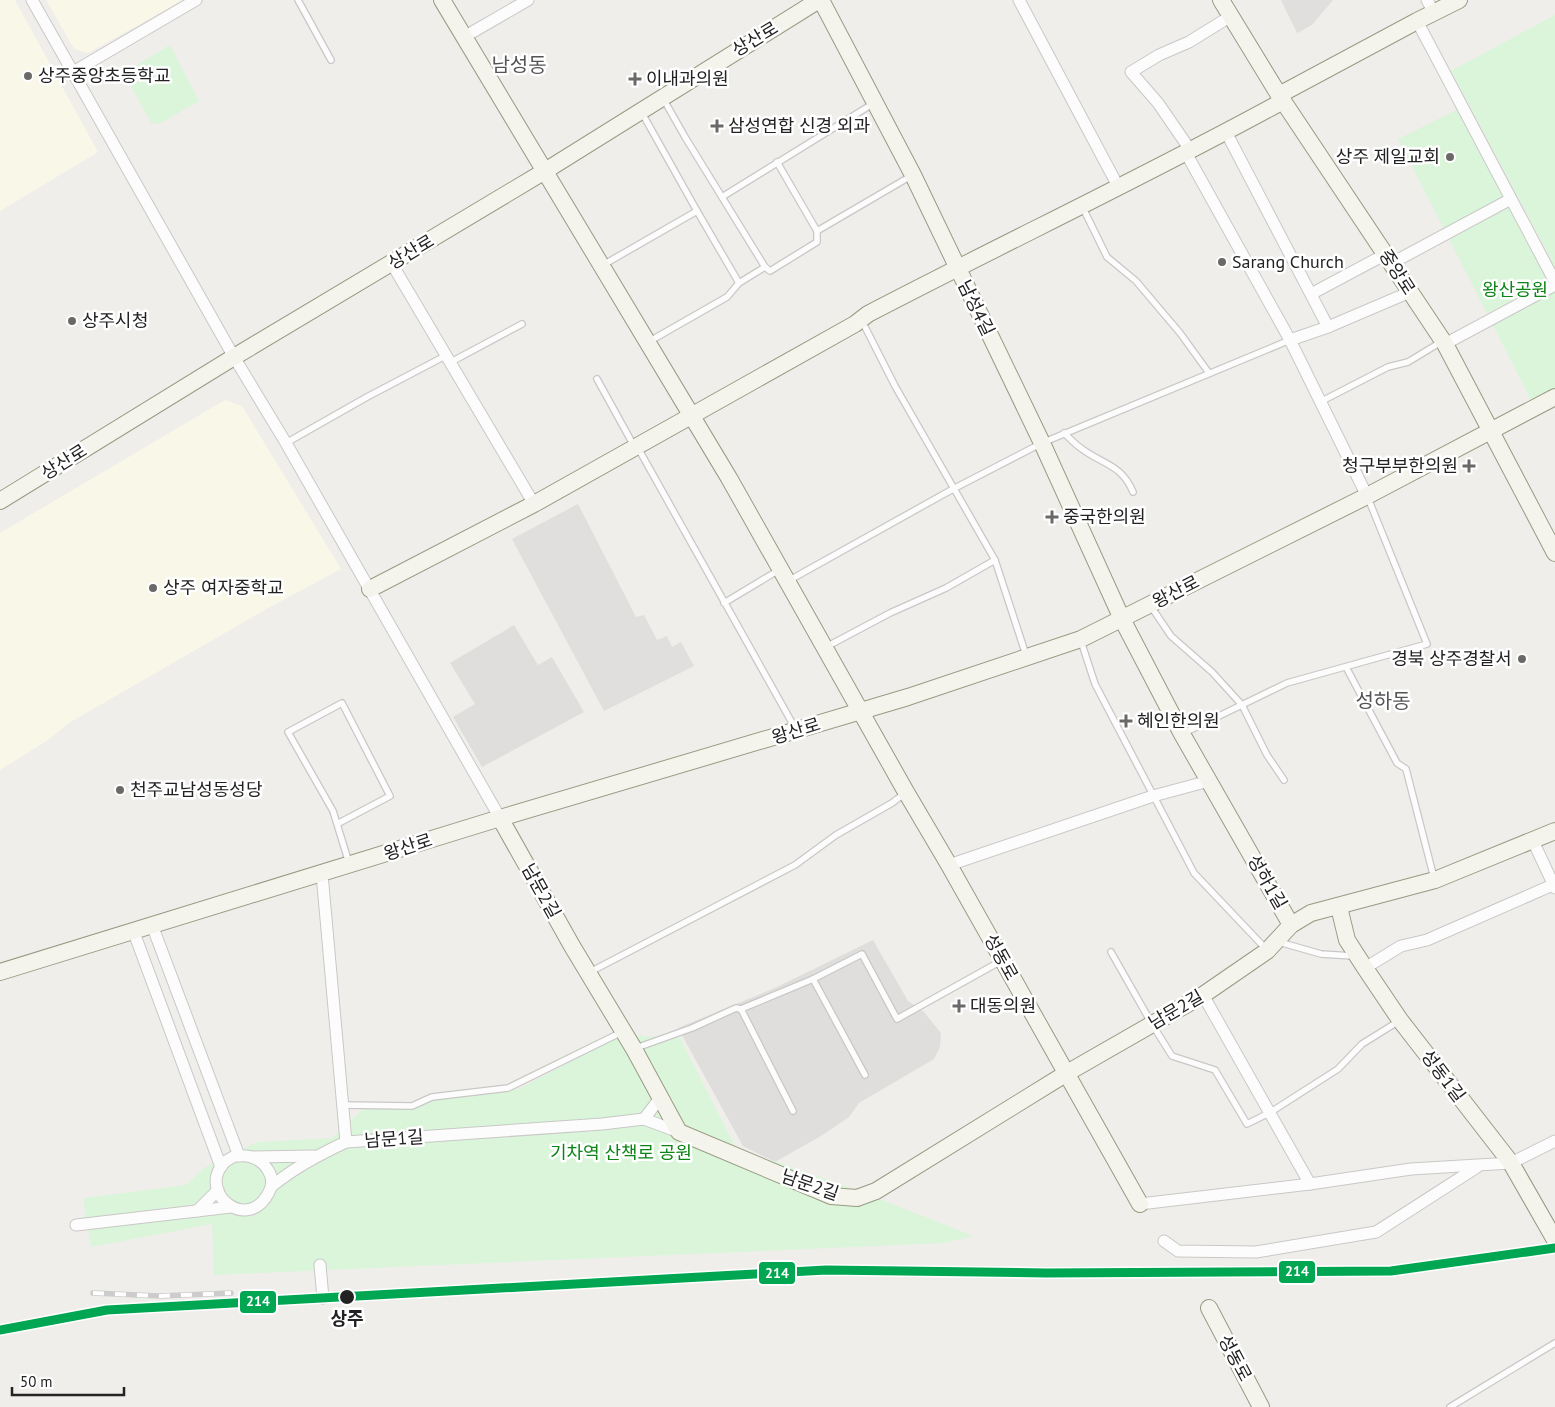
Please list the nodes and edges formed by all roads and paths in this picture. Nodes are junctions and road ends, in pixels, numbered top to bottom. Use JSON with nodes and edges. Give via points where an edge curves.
{"nodes":[{"id":1,"x":32,"y":0,"type":"edge"},
{"id":2,"x":196,"y":0,"type":"edge"},
{"id":3,"x":298,"y":0,"type":"edge"},
{"id":4,"x":442,"y":0,"type":"edge"},
{"id":5,"x":528,"y":0,"type":"edge"},
{"id":6,"x":820,"y":0,"type":"edge"},
{"id":7,"x":1019,"y":0,"type":"edge"},
{"id":8,"x":1222,"y":0,"type":"edge"},
{"id":9,"x":1459,"y":0,"type":"edge"},
{"id":10,"x":1430,"y":6,"type":"edge"},
{"id":11,"x":1231,"y":16,"type":"junction"},
{"id":12,"x":1417,"y":20,"type":"junction"},
{"id":13,"x":464,"y":37,"type":"junction"},
{"id":14,"x":331,"y":60,"type":"dead end"},
{"id":15,"x":73,"y":72,"type":"junction"},
{"id":16,"x":663,"y":98,"type":"junction"},
{"id":17,"x":1281,"y":98,"type":"junction"},
{"id":18,"x":875,"y":102,"type":"junction"},
{"id":19,"x":641,"y":112,"type":"junction"},
{"id":20,"x":1226,"y":132,"type":"junction"},
{"id":21,"x":1189,"y":152,"type":"junction"},
{"id":22,"x":777,"y":162,"type":"junction"},
{"id":23,"x":545,"y":171,"type":"junction"},
{"id":24,"x":913,"y":176,"type":"junction"},
{"id":25,"x":1119,"y":188,"type":"junction"},
{"id":26,"x":722,"y":197,"type":"junction"},
{"id":27,"x":1511,"y":199,"type":"junction"},
{"id":28,"x":1082,"y":206,"type":"junction"},
{"id":29,"x":697,"y":211,"type":"junction"},
{"id":30,"x":817,"y":231,"type":"junction"},
{"id":31,"x":1389,"y":259,"type":"junction"},
{"id":32,"x":392,"y":264,"type":"junction"},
{"id":33,"x":602,"y":266,"type":"junction"},
{"id":34,"x":765,"y":267,"type":"junction"},
{"id":35,"x":957,"y":268,"type":"junction"},
{"id":36,"x":739,"y":283,"type":"junction"},
{"id":37,"x":1555,"y":283,"type":"edge"},
{"id":38,"x":1410,"y":292,"type":"junction"},
{"id":39,"x":1311,"y":294,"type":"junction"},
{"id":40,"x":861,"y":320,"type":"junction"},
{"id":41,"x":522,"y":324,"type":"dead end"},
{"id":42,"x":1328,"y":327,"type":"junction"},
{"id":43,"x":1290,"y":340,"type":"junction"},
{"id":44,"x":648,"y":342,"type":"junction"},
{"id":45,"x":1444,"y":342,"type":"junction"},
{"id":46,"x":234,"y":358,"type":"junction"},
{"id":47,"x":449,"y":358,"type":"junction"},
{"id":48,"x":1209,"y":373,"type":"junction"},
{"id":49,"x":597,"y":379,"type":"dead end"},
{"id":50,"x":1555,"y":397,"type":"edge"},
{"id":51,"x":1320,"y":402,"type":"junction"},
{"id":52,"x":692,"y":415,"type":"junction"},
{"id":53,"x":1491,"y":432,"type":"junction"},
{"id":54,"x":1064,"y":433,"type":"junction"},
{"id":55,"x":286,"y":443,"type":"junction"},
{"id":56,"x":1042,"y":443,"type":"junction"},
{"id":57,"x":636,"y":447,"type":"junction"},
{"id":58,"x":953,"y":489,"type":"junction"},
{"id":59,"x":1133,"y":492,"type":"dead end"},
{"id":60,"x":1367,"y":496,"type":"junction"},
{"id":61,"x":0,"y":501,"type":"edge"},
{"id":62,"x":534,"y":504,"type":"junction"},
{"id":63,"x":1555,"y":553,"type":"edge"},
{"id":64,"x":995,"y":560,"type":"junction"},
{"id":65,"x":785,"y":575,"type":"junction"},
{"id":66,"x":370,"y":589,"type":"junction"},
{"id":67,"x":724,"y":603,"type":"junction"},
{"id":68,"x":1150,"y":606,"type":"junction"},
{"id":69,"x":1122,"y":619,"type":"junction"},
{"id":70,"x":1081,"y":639,"type":"junction"},
{"id":71,"x":824,"y":648,"type":"junction"},
{"id":72,"x":1026,"y":657,"type":"junction"},
{"id":73,"x":1346,"y":667,"type":"junction"},
{"id":74,"x":1242,"y":705,"type":"junction"},
{"id":75,"x":861,"y":711,"type":"junction"},
{"id":76,"x":796,"y":731,"type":"junction"},
{"id":77,"x":1182,"y":734,"type":"junction"},
{"id":78,"x":1284,"y":780,"type":"dead end"},
{"id":79,"x":1209,"y":781,"type":"junction"},
{"id":80,"x":906,"y":792,"type":"junction"},
{"id":81,"x":1153,"y":796,"type":"junction"},
{"id":82,"x":500,"y":818,"type":"junction"},
{"id":83,"x":337,"y":824,"type":"junction"},
{"id":84,"x":1555,"y":831,"type":"edge"},
{"id":85,"x":1533,"y":841,"type":"junction"},
{"id":86,"x":350,"y":865,"type":"junction"},
{"id":87,"x":949,"y":865,"type":"junction"},
{"id":88,"x":322,"y":874,"type":"junction"},
{"id":89,"x":1435,"y":880,"type":"junction"},
{"id":90,"x":1555,"y":886,"type":"edge"},
{"id":91,"x":1339,"y":907,"type":"junction"},
{"id":92,"x":1291,"y":924,"type":"junction"},
{"id":93,"x":152,"y":925,"type":"junction"},
{"id":94,"x":133,"y":930,"type":"junction"},
{"id":95,"x":1272,"y":946,"type":"junction"},
{"id":96,"x":1111,"y":952,"type":"dead end"},
{"id":97,"x":1003,"y":960,"type":"junction"},
{"id":98,"x":1361,"y":962,"type":"junction"},
{"id":99,"x":0,"y":972,"type":"edge"},
{"id":100,"x":588,"y":973,"type":"junction"},
{"id":101,"x":813,"y":979,"type":"junction"},
{"id":102,"x":1203,"y":995,"type":"junction"},
{"id":103,"x":741,"y":1009,"type":"junction"},
{"id":104,"x":1400,"y":1020,"type":"junction"},
{"id":105,"x":1152,"y":1024,"type":"junction"},
{"id":106,"x":623,"y":1031,"type":"junction"},
{"id":107,"x":634,"y":1049,"type":"junction"},
{"id":108,"x":1067,"y":1073,"type":"junction"},
{"id":109,"x":864,"y":1075,"type":"dead end"},
{"id":110,"x":660,"y":1098,"type":"junction"},
{"id":111,"x":342,"y":1105,"type":"junction"},
{"id":112,"x":792,"y":1111,"type":"dead end"},
{"id":113,"x":1271,"y":1112,"type":"junction"},
{"id":114,"x":644,"y":1119,"type":"junction"},
{"id":115,"x":679,"y":1132,"type":"junction"},
{"id":116,"x":1555,"y":1141,"type":"edge"},
{"id":117,"x":346,"y":1142,"type":"junction"},
{"id":118,"x":244,"y":1156,"type":"junction"},
{"id":119,"x":315,"y":1156,"type":"junction"},
{"id":120,"x":1511,"y":1163,"type":"junction"},
{"id":121,"x":1478,"y":1166,"type":"junction"},
{"id":122,"x":220,"y":1167,"type":"junction"},
{"id":123,"x":1310,"y":1184,"type":"junction"},
{"id":124,"x":272,"y":1186,"type":"junction"},
{"id":125,"x":218,"y":1190,"type":"junction"},
{"id":126,"x":1140,"y":1204,"type":"joint"},
{"id":127,"x":231,"y":1207,"type":"junction"},
{"id":128,"x":197,"y":1211,"type":"junction"},
{"id":129,"x":76,"y":1225,"type":"dead end"},
{"id":130,"x":1555,"y":1240,"type":"edge"},
{"id":131,"x":1164,"y":1241,"type":"dead end"},
{"id":132,"x":320,"y":1265,"type":"dead end"},
{"id":133,"x":323,"y":1298,"type":"dead end"},
{"id":134,"x":1209,"y":1308,"type":"dead end"},
{"id":135,"x":1555,"y":1343,"type":"edge"},
{"id":136,"x":1261,"y":1407,"type":"edge"},
{"id":137,"x":1450,"y":1407,"type":"edge"}],
"edges":[{"from":1,"to":15,"type":"street"},
{"from":2,"to":15,"type":"street"},
{"from":3,"to":14,"type":"lane"},
{"from":4,"to":13,"type":"street","name":"성동로"},
{"from":5,"to":13,"type":"street"},
{"from":6,"to":16,"type":"street","name":"상산로"},
{"from":6,"to":18,"type":"street","name":"남성4길"},
{"from":7,"to":25,"type":"street"},
{"from":8,"to":11,"type":"street","name":"중앙로"},
{"from":9,"to":10,"type":"street"},
{"from":10,"to":12,"type":"street"},
{"from":11,"to":17,"type":"street","name":"중앙로"},
{"from":11,"to":21,"type":"street","via":[[1131,72],[1158,103]]},
{"from":12,"to":17,"type":"street"},
{"from":12,"to":27,"type":"street"},
{"from":13,"to":23,"type":"street","name":"성동로"},
{"from":15,"to":46,"type":"street"},
{"from":16,"to":19,"type":"street","name":"상산로"},
{"from":16,"to":26,"type":"lane"},
{"from":17,"to":20,"type":"street"},
{"from":17,"to":31,"type":"street","name":"중앙로"},
{"from":18,"to":22,"type":"lane"},
{"from":18,"to":24,"type":"street","name":"남성4길"},
{"from":19,"to":23,"type":"street","name":"상산로"},
{"from":19,"to":29,"type":"lane"},
{"from":20,"to":21,"type":"street"},
{"from":20,"to":39,"type":"street"},
{"from":21,"to":25,"type":"street"},
{"from":21,"to":43,"type":"street"},
{"from":22,"to":26,"type":"lane"},
{"from":22,"to":30,"type":"lane"},
{"from":23,"to":32,"type":"street","name":"상산로"},
{"from":23,"to":33,"type":"street","name":"성동로"},
{"from":24,"to":30,"type":"lane"},
{"from":24,"to":35,"type":"street","name":"남성4길"},
{"from":25,"to":28,"type":"street"},
{"from":26,"to":34,"type":"lane"},
{"from":27,"to":31,"type":"street"},
{"from":27,"to":37,"type":"street"},
{"from":28,"to":35,"type":"street"},
{"from":28,"to":48,"type":"lane","via":[[1108,257],[1136,281]]},
{"from":29,"to":33,"type":"lane"},
{"from":29,"to":36,"type":"lane"},
{"from":30,"to":34,"type":"lane","via":[[818,242],[770,271]]},
{"from":31,"to":38,"type":"street","name":"중앙로"},
{"from":31,"to":39,"type":"street"},
{"from":32,"to":46,"type":"street","name":"상산로"},
{"from":32,"to":47,"type":"street"},
{"from":33,"to":44,"type":"street","name":"성동로"},
{"from":34,"to":36,"type":"lane"},
{"from":35,"to":40,"type":"street"},
{"from":35,"to":56,"type":"street","name":"남성4길"},
{"from":36,"to":44,"type":"lane","via":[[727,298]]},
{"from":37,"to":45,"type":"street"},
{"from":38,"to":42,"type":"street"},
{"from":38,"to":45,"type":"street","name":"중앙로"},
{"from":39,"to":42,"type":"street"},
{"from":40,"to":52,"type":"street"},
{"from":40,"to":58,"type":"lane"},
{"from":41,"to":47,"type":"lane"},
{"from":42,"to":43,"type":"street"},
{"from":43,"to":48,"type":"lane"},
{"from":43,"to":51,"type":"street"},
{"from":44,"to":52,"type":"street","name":"성동로"},
{"from":45,"to":51,"type":"lane"},
{"from":45,"to":53,"type":"street","name":"중앙로"},
{"from":46,"to":55,"type":"street"},
{"from":46,"to":61,"type":"street","name":"상산로"},
{"from":47,"to":55,"type":"lane","via":[[367,397]]},
{"from":47,"to":62,"type":"street"},
{"from":48,"to":54,"type":"lane"},
{"from":49,"to":57,"type":"lane"},
{"from":50,"to":53,"type":"street","name":"왕산로"},
{"from":51,"to":60,"type":"street"},
{"from":52,"to":57,"type":"street"},
{"from":52,"to":65,"type":"street","name":"성동로"},
{"from":53,"to":60,"type":"street","name":"왕산로"},
{"from":53,"to":63,"type":"street","name":"중앙로"},
{"from":54,"to":56,"type":"lane"},
{"from":54,"to":59,"type":"lane","via":[[1083,450],[1110,464],[1127,479]]},
{"from":55,"to":66,"type":"street"},
{"from":56,"to":58,"type":"lane"},
{"from":56,"to":69,"type":"street","name":"남성4길"},
{"from":57,"to":62,"type":"street"},
{"from":57,"to":67,"type":"lane"},
{"from":58,"to":64,"type":"lane"},
{"from":58,"to":65,"type":"lane"},
{"from":60,"to":68,"type":"street","name":"왕산로"},
{"from":60,"to":73,"type":"lane","via":[[1427,644]]},
{"from":62,"to":66,"type":"street"},
{"from":64,"to":71,"type":"lane"},
{"from":64,"to":72,"type":"lane"},
{"from":65,"to":67,"type":"lane"},
{"from":65,"to":71,"type":"street","name":"성동로"},
{"from":66,"to":82,"type":"street"},
{"from":67,"to":76,"type":"lane"},
{"from":68,"to":69,"type":"street","name":"왕산로"},
{"from":68,"to":74,"type":"lane","via":[[1171,636],[1212,672]]},
{"from":69,"to":70,"type":"street","name":"왕산로"},
{"from":69,"to":77,"type":"street","name":"성하1길"},
{"from":70,"to":72,"type":"street","name":"왕산로"},
{"from":70,"to":81,"type":"lane","via":[[1095,684]]},
{"from":71,"to":75,"type":"street","name":"성동로"},
{"from":72,"to":75,"type":"street","name":"왕산로"},
{"from":73,"to":74,"type":"lane","via":[[1287,683]]},
{"from":73,"to":89,"type":"lane","via":[[1397,763],[1406,768]]},
{"from":74,"to":77,"type":"lane"},
{"from":74,"to":78,"type":"lane","via":[[1267,755]]},
{"from":75,"to":76,"type":"street","name":"왕산로"},
{"from":75,"to":80,"type":"street","name":"성동로"},
{"from":76,"to":82,"type":"street","name":"왕산로"},
{"from":77,"to":79,"type":"street","name":"성하1길"},
{"from":79,"to":81,"type":"street"},
{"from":79,"to":92,"type":"street","name":"성하1길"},
{"from":80,"to":87,"type":"street","name":"성동로"},
{"from":80,"to":100,"type":"lane","via":[[836,835],[795,865]]},
{"from":81,"to":87,"type":"street"},
{"from":81,"to":95,"type":"lane","via":[[1194,873]]},
{"from":82,"to":86,"type":"street","name":"왕산로"},
{"from":82,"to":100,"type":"street","name":"남문2길"},
{"from":83,"to":83,"type":"lane","via":[[333,811],[288,732],[342,703],[390,796]]},
{"from":83,"to":86,"type":"lane"},
{"from":84,"to":85,"type":"street","name":"성하1길"},
{"from":85,"to":89,"type":"street","name":"성하1길"},
{"from":85,"to":90,"type":"street"},
{"from":86,"to":88,"type":"street","name":"왕산로"},
{"from":87,"to":97,"type":"street","name":"성동로"},
{"from":88,"to":93,"type":"street","name":"왕산로"},
{"from":88,"to":111,"type":"street","name":"남문1길"},
{"from":89,"to":91,"type":"street","name":"성하1길"},
{"from":90,"to":98,"type":"street","via":[[1427,940],[1401,946]]},
{"from":91,"to":92,"type":"street","name":"성하1길","via":[[1311,913]]},
{"from":91,"to":98,"type":"street","name":"성동1길","via":[[1347,940]]},
{"from":92,"to":95,"type":"street","name":"남문2길"},
{"from":93,"to":94,"type":"street","name":"왕산로"},
{"from":93,"to":118,"type":"street"},
{"from":94,"to":99,"type":"street","name":"왕산로"},
{"from":94,"to":122,"type":"street"},
{"from":95,"to":98,"type":"lane"},
{"from":95,"to":102,"type":"street","name":"남문2길"},
{"from":96,"to":105,"type":"lane"},
{"from":97,"to":101,"type":"lane","via":[[897,1018],[862,954]]},
{"from":97,"to":108,"type":"street","name":"성동로"},
{"from":98,"to":104,"type":"street","name":"성동1길"},
{"from":100,"to":106,"type":"street","name":"남문2길"},
{"from":101,"to":103,"type":"lane"},
{"from":101,"to":109,"type":"lane"},
{"from":102,"to":105,"type":"street","name":"남문2길"},
{"from":102,"to":113,"type":"street"},
{"from":103,"to":107,"type":"lane","via":[[736,1008]]},
{"from":103,"to":112,"type":"lane"},
{"from":104,"to":113,"type":"lane","via":[[1362,1044],[1338,1069]]},
{"from":104,"to":120,"type":"street","name":"성동1길"},
{"from":105,"to":108,"type":"street","name":"남문2길"},
{"from":105,"to":113,"type":"lane","via":[[1172,1056],[1215,1070],[1247,1124]]},
{"from":106,"to":107,"type":"street","name":"남문2길"},
{"from":106,"to":111,"type":"lane","via":[[508,1088],[432,1097],[412,1106]]},
{"from":107,"to":110,"type":"street","name":"남문2길"},
{"from":108,"to":115,"type":"street","name":"남문2길","via":[[876,1191],[857,1198],[831,1196]]},
{"from":108,"to":126,"type":"street","name":"성동로"},
{"from":110,"to":114,"type":"street"},
{"from":110,"to":115,"type":"street","name":"남문2길"},
{"from":111,"to":117,"type":"street","name":"남문1길"},
{"from":113,"to":123,"type":"street"},
{"from":114,"to":115,"type":"street","name":"남문1길"},
{"from":114,"to":117,"type":"street","name":"남문1길"},
{"from":116,"to":120,"type":"street"},
{"from":117,"to":119,"type":"street"},
{"from":118,"to":119,"type":"street"},
{"from":118,"to":122,"type":"street","via":[[236,1156]]},
{"from":118,"to":124,"type":"street","via":[[264,1163]]},
{"from":119,"to":124,"type":"street"},
{"from":120,"to":121,"type":"street"},
{"from":120,"to":130,"type":"street","name":"성동1길"},
{"from":121,"to":123,"type":"street","via":[[1411,1169]]},
{"from":121,"to":131,"type":"street","via":[[1376,1232],[1256,1252],[1178,1251]]},
{"from":122,"to":125,"type":"street","via":[[216,1183]]},
{"from":123,"to":126,"type":"street"},
{"from":124,"to":127,"type":"street","via":[[260,1204],[241,1210]]},
{"from":125,"to":127,"type":"street"},
{"from":125,"to":128,"type":"street"},
{"from":127,"to":128,"type":"street"},
{"from":128,"to":129,"type":"street"},
{"from":132,"to":133,"type":"street"},
{"from":134,"to":136,"type":"street","name":"성동로"},
{"from":135,"to":137,"type":"lane"}]}
